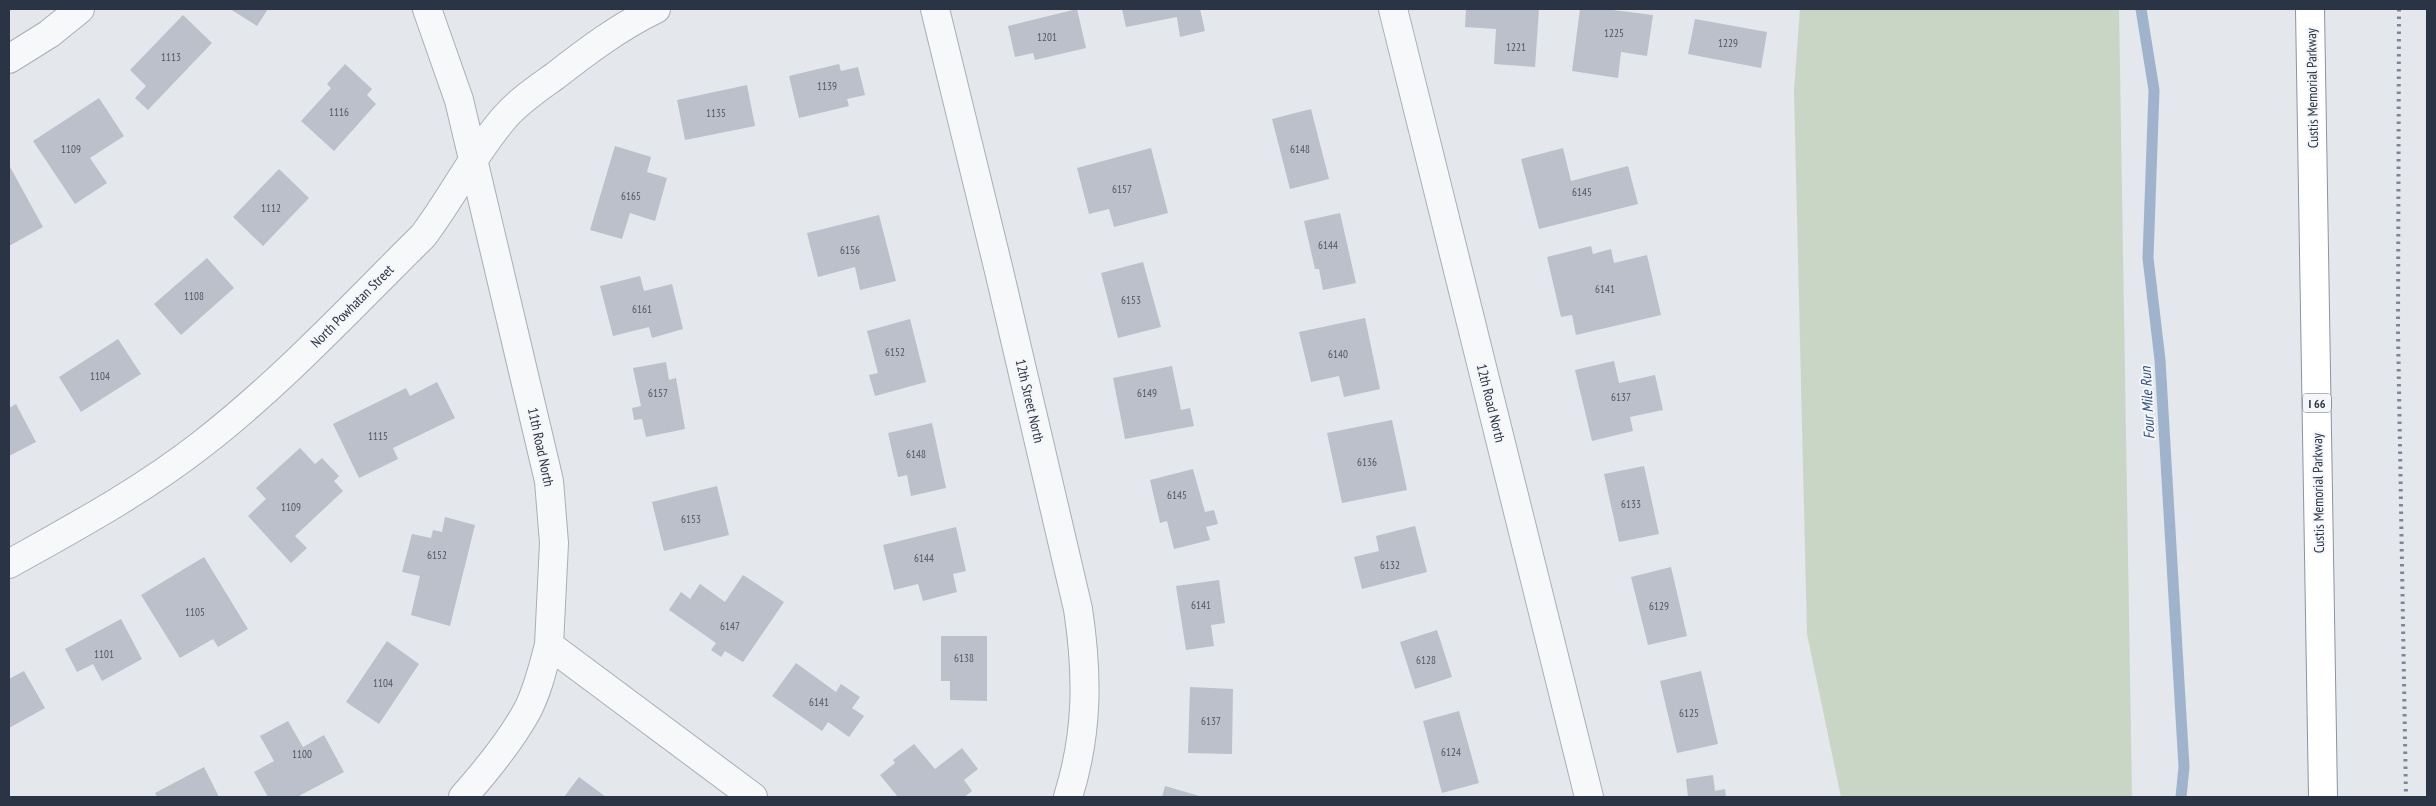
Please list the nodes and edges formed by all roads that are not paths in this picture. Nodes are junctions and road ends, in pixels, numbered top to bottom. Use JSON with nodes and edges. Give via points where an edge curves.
{"nodes":[{"id":1,"x":80,"y":9,"type":"edge"},
{"id":2,"x":426,"y":9,"type":"edge"},
{"id":3,"x":656,"y":9,"type":"edge"},
{"id":4,"x":935,"y":9,"type":"edge"},
{"id":5,"x":1393,"y":9,"type":"edge"},
{"id":6,"x":2310,"y":9,"type":"edge"},
{"id":7,"x":9,"y":59,"type":"edge"},
{"id":8,"x":474,"y":158,"type":"junction"},
{"id":9,"x":9,"y":564,"type":"edge"},
{"id":10,"x":549,"y":645,"type":"junction"},
{"id":11,"x":463,"y":797,"type":"edge"},
{"id":12,"x":753,"y":797,"type":"edge"},
{"id":13,"x":1068,"y":797,"type":"edge"},
{"id":14,"x":1589,"y":797,"type":"edge"},
{"id":15,"x":2323,"y":797,"type":"edge"}],
"edges":[{"from":1,"to":7,"type":"street","via":[[49,34]]},
{"from":2,"to":8,"type":"street","name":"11th Road North","via":[[451,76]]},
{"from":3,"to":8,"type":"street","name":"North Powhatan Street","via":[[607,37],[522,100]]},
{"from":4,"to":13,"type":"street","name":"12th Street North","via":[[1078,609],[1085,655],[1083,738]]},
{"from":5,"to":14,"type":"street","name":"12th Road North"},
{"from":6,"to":15,"type":"highway","name":"Custis Memorial Parkway","number":"I 66"},
{"from":8,"to":9,"type":"street","name":"North Powhatan Street","via":[[423,236],[243,411],[137,490]]},
{"from":8,"to":10,"type":"street","name":"11th Road North","via":[[551,496],[554,543]]},
{"from":10,"to":11,"type":"street","name":"11th Road North","via":[[539,684],[527,710],[510,738]]},
{"from":10,"to":12,"type":"street"}]}
